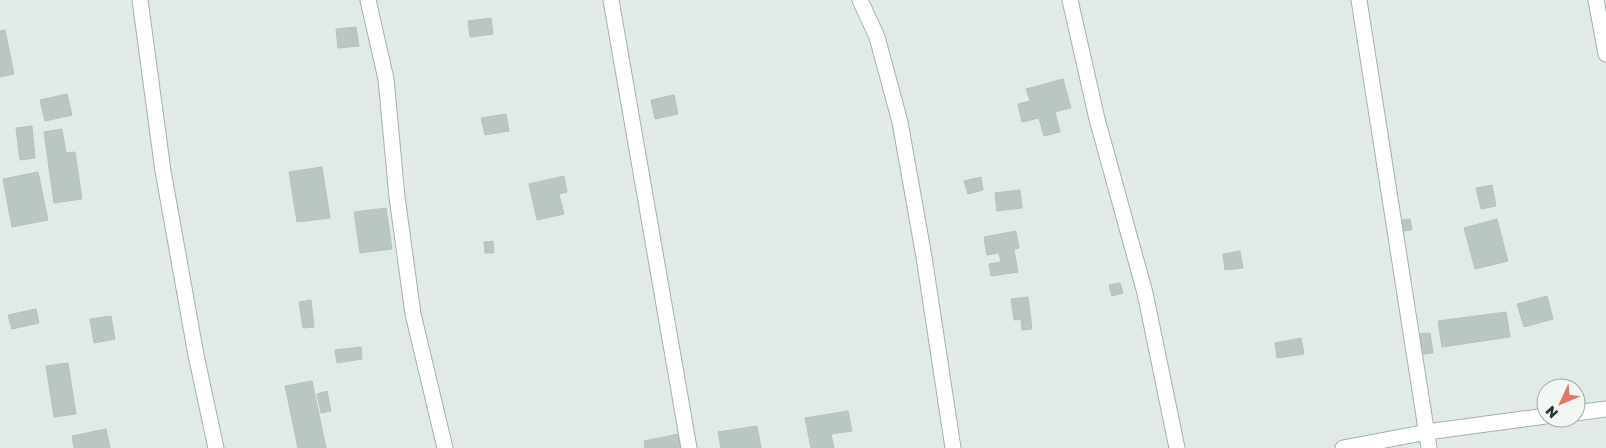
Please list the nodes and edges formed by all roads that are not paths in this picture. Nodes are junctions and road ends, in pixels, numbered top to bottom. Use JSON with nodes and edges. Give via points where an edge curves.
{"nodes":[{"id":1,"x":140,"y":0,"type":"edge"},
{"id":2,"x":368,"y":0,"type":"edge"},
{"id":3,"x":611,"y":0,"type":"edge"},
{"id":4,"x":860,"y":0,"type":"edge"},
{"id":5,"x":1070,"y":0,"type":"edge"},
{"id":6,"x":1359,"y":0,"type":"edge"},
{"id":7,"x":1596,"y":0,"type":"edge"},
{"id":8,"x":1606,"y":54,"type":"edge"},
{"id":9,"x":1606,"y":408,"type":"edge"},
{"id":10,"x":1586,"y":411,"type":"edge"},
{"id":11,"x":1536,"y":417,"type":"edge"},
{"id":12,"x":1428,"y":432,"type":"junction"},
{"id":13,"x":216,"y":448,"type":"edge"},
{"id":14,"x":445,"y":448,"type":"edge"},
{"id":15,"x":689,"y":448,"type":"edge"},
{"id":16,"x":953,"y":448,"type":"edge"},
{"id":17,"x":1177,"y":448,"type":"edge"},
{"id":18,"x":1343,"y":448,"type":"edge"},
{"id":19,"x":1430,"y":448,"type":"edge"}],
"edges":[{"from":1,"to":13,"type":"street","via":[[165,180]]},
{"from":2,"to":14,"type":"street","via":[[386,79],[397,197],[413,314]]},
{"from":3,"to":15,"type":"street"},
{"from":4,"to":16,"type":"street","via":[[877,37],[900,122]]},
{"from":5,"to":17,"type":"street","via":[[1097,119],[1145,293]]},
{"from":6,"to":12,"type":"street"},
{"from":7,"to":8,"type":"street"},
{"from":9,"to":10,"type":"street"},
{"from":11,"to":12,"type":"street"},
{"from":12,"to":18,"type":"street"},
{"from":12,"to":19,"type":"street"}]}
